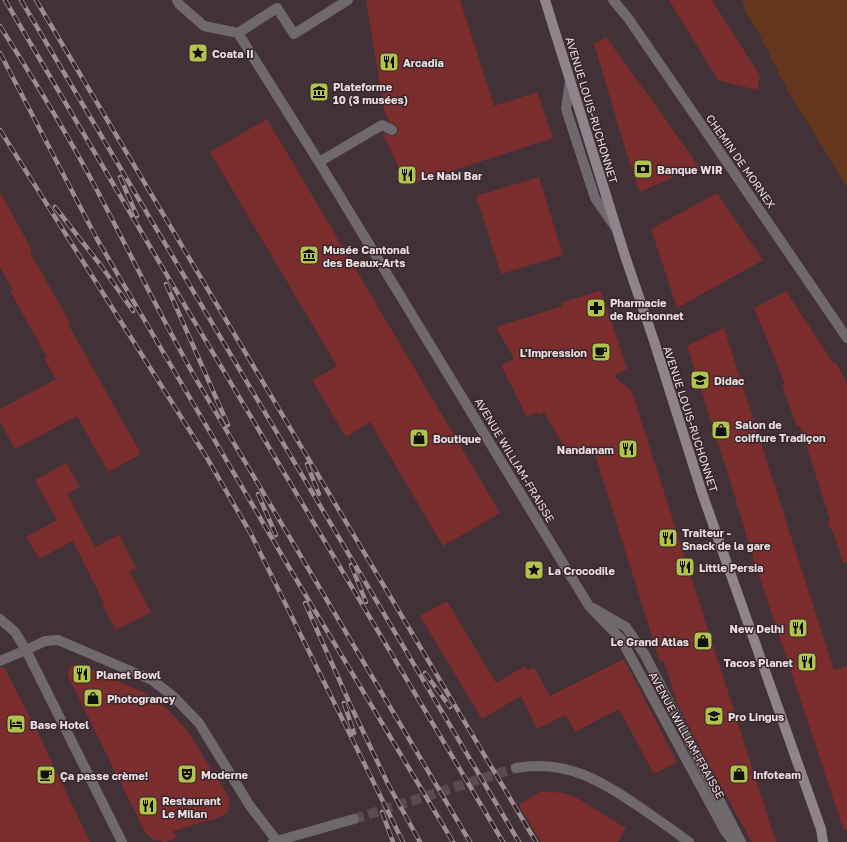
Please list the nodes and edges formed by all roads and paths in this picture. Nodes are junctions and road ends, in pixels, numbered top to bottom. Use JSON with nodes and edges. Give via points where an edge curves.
{"nodes":[{"id":1,"x":177,"y":0,"type":"edge"},
{"id":2,"x":348,"y":0,"type":"edge"},
{"id":3,"x":545,"y":0,"type":"edge"},
{"id":4,"x":613,"y":0,"type":"edge"},
{"id":5,"x":238,"y":33,"type":"junction"},
{"id":6,"x":392,"y":130,"type":"dead end"},
{"id":7,"x":319,"y":162,"type":"junction"},
{"id":8,"x":847,"y":338,"type":"edge"},
{"id":9,"x":590,"y":606,"type":"junction"},
{"id":10,"x":4,"y":622,"type":"edge"},
{"id":11,"x":26,"y":650,"type":"junction"},
{"id":12,"x":0,"y":661,"type":"edge"},
{"id":13,"x":516,"y":768,"type":"tunnel mouth"},
{"id":14,"x":354,"y":819,"type":"tunnel mouth"},
{"id":15,"x":122,"y":842,"type":"edge"},
{"id":16,"x":276,"y":842,"type":"edge"},
{"id":17,"x":689,"y":842,"type":"edge"},
{"id":18,"x":733,"y":842,"type":"edge"},
{"id":19,"x":741,"y":842,"type":"edge"},
{"id":20,"x":823,"y":842,"type":"edge"}],
"edges":[{"from":1,"to":5,"type":"street","via":[[204,26]]},
{"from":2,"to":5,"type":"street","via":[[294,34],[277,8]]},
{"from":3,"to":20,"type":"main road","name":"AVENUE LOUIS-RUCHONNET","via":[[702,493],[819,822]]},
{"from":4,"to":8,"type":"street","name":"CHEMIN DE MORNEX","via":[[628,18]]},
{"from":5,"to":7,"type":"street","name":"AVENUE WILLIAM-FRAISSE"},
{"from":6,"to":7,"type":"street","via":[[382,125]]},
{"from":7,"to":9,"type":"street","name":"AVENUE WILLIAM-FRAISSE"},
{"from":9,"to":18,"type":"street","name":"AVENUE WILLIAM-FRAISSE","via":[[621,640]]},
{"from":9,"to":19,"type":"street","via":[[626,628],[645,655]]},
{"from":10,"to":11,"type":"street","via":[[15,632]]},
{"from":11,"to":12,"type":"street"},
{"from":11,"to":15,"type":"street"},
{"from":11,"to":16,"type":"street","via":[[45,641],[58,640],[152,680],[174,697],[199,723],[250,806]]},
{"from":13,"to":17,"type":"street","via":[[547,766],[572,770],[592,777],[616,790]]},
{"from":14,"to":16,"type":"street"}]}
